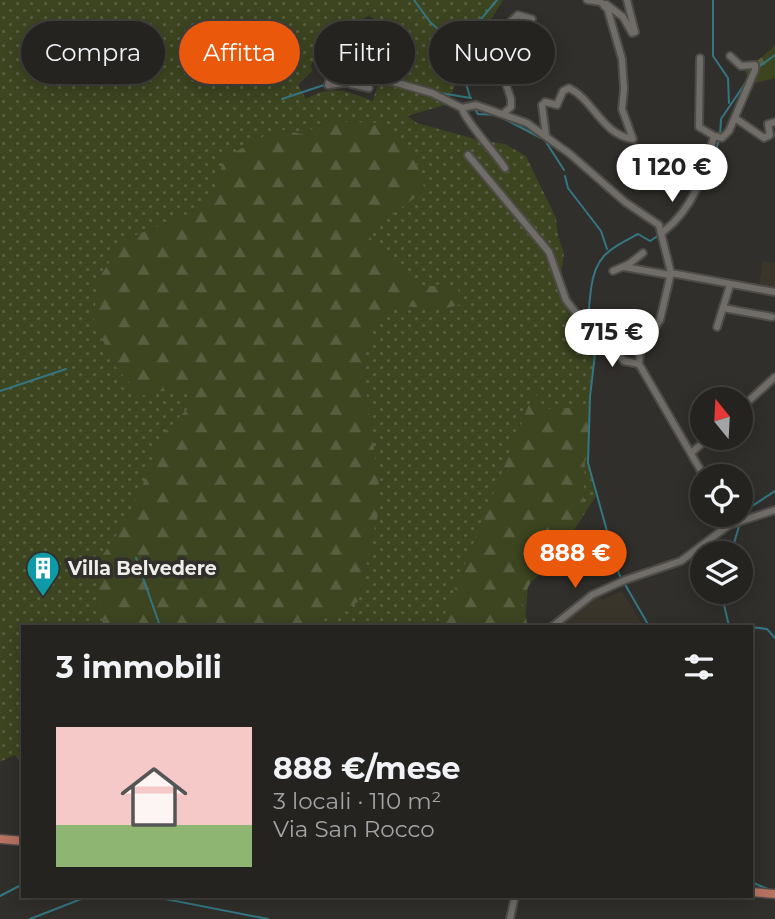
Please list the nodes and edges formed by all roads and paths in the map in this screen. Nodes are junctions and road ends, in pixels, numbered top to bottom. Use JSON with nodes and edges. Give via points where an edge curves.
{"nodes":[{"id":1,"x":587,"y":0,"type":"edge"},
{"id":2,"x":627,"y":0,"type":"edge"},
{"id":3,"x":605,"y":6,"type":"junction"},
{"id":4,"x":532,"y":19,"type":"dead end"},
{"id":5,"x":730,"y":56,"type":"dead end"},
{"id":6,"x":700,"y":58,"type":"dead end"},
{"id":7,"x":353,"y":84,"type":"edge"},
{"id":8,"x":404,"y":84,"type":"edge"},
{"id":9,"x":369,"y":88,"type":"dead end"},
{"id":10,"x":461,"y":108,"type":"junction"},
{"id":11,"x":504,"y":113,"type":"junction"},
{"id":12,"x":735,"y":118,"type":"junction"},
{"id":13,"x":775,"y":122,"type":"edge"},
{"id":14,"x":546,"y":136,"type":"junction"},
{"id":15,"x":718,"y":137,"type":"junction"},
{"id":16,"x":468,"y":155,"type":"dead end"},
{"id":17,"x":505,"y":168,"type":"dead end"},
{"id":18,"x":662,"y":230,"type":"junction"},
{"id":19,"x":643,"y":253,"type":"dead end"},
{"id":20,"x":624,"y":267,"type":"junction"},
{"id":21,"x":613,"y":271,"type":"dead end"},
{"id":22,"x":671,"y":274,"type":"junction"},
{"id":23,"x":730,"y":285,"type":"junction"},
{"id":24,"x":775,"y":292,"type":"edge"},
{"id":25,"x":723,"y":307,"type":"junction"},
{"id":26,"x":772,"y":317,"type":"dead end"},
{"id":27,"x":717,"y":327,"type":"dead end"},
{"id":28,"x":639,"y":364,"type":"junction"},
{"id":29,"x":775,"y":377,"type":"edge"},
{"id":30,"x":753,"y":397,"type":"edge"},
{"id":31,"x":694,"y":450,"type":"edge"},
{"id":32,"x":691,"y":453,"type":"junction"},
{"id":33,"x":697,"y":464,"type":"edge"},
{"id":34,"x":775,"y":510,"type":"edge"},
{"id":35,"x":753,"y":518,"type":"edge"},
{"id":36,"x":732,"y":527,"type":"edge"},
{"id":37,"x":554,"y":625,"type":"edge"},
{"id":38,"x":0,"y":839,"type":"edge"},
{"id":39,"x":21,"y":841,"type":"edge"},
{"id":40,"x":753,"y":892,"type":"edge"},
{"id":41,"x":775,"y":894,"type":"edge"},
{"id":42,"x":515,"y":898,"type":"edge"},
{"id":43,"x":510,"y":919,"type":"edge"}],
"edges":[{"from":1,"to":3,"type":"street"},
{"from":2,"to":3,"type":"street","via":[[632,33],[614,7]]},
{"from":3,"to":14,"type":"street","via":[[622,59],[622,109],[634,137],[630,140],[609,129],[595,109],[569,88],[557,105],[542,105]]},
{"from":4,"to":11,"type":"street","via":[[518,15],[489,33],[510,99],[511,107]]},
{"from":5,"to":12,"type":"street","via":[[738,65],[756,67]]},
{"from":6,"to":15,"type":"street","via":[[699,127]]},
{"from":7,"to":9,"type":"street"},
{"from":8,"to":10,"type":"street"},
{"from":10,"to":11,"type":"street","via":[[476,105]]},
{"from":10,"to":17,"type":"street"},
{"from":11,"to":14,"type":"street"},
{"from":12,"to":13,"type":"street","via":[[764,138],[770,135],[768,124]]},
{"from":12,"to":15,"type":"street"},
{"from":14,"to":18,"type":"street"},
{"from":15,"to":18,"type":"street","via":[[698,187],[681,215]]},
{"from":16,"to":28,"type":"street","via":[[550,252],[566,300],[622,360]]},
{"from":18,"to":22,"type":"street"},
{"from":19,"to":20,"type":"street"},
{"from":20,"to":21,"type":"street"},
{"from":20,"to":22,"type":"street"},
{"from":22,"to":23,"type":"street"},
{"from":22,"to":28,"type":"street","via":[[660,320],[640,352]]},
{"from":23,"to":24,"type":"street"},
{"from":23,"to":25,"type":"street"},
{"from":25,"to":26,"type":"street"},
{"from":25,"to":27,"type":"street"},
{"from":28,"to":32,"type":"street"},
{"from":29,"to":30,"type":"street"},
{"from":31,"to":32,"type":"street"},
{"from":32,"to":33,"type":"street"},
{"from":34,"to":35,"type":"street"},
{"from":36,"to":37,"type":"street","via":[[684,559],[621,581],[581,602]]},
{"from":38,"to":39,"type":"main road"},
{"from":40,"to":41,"type":"main road"},
{"from":42,"to":43,"type":"street"}]}
